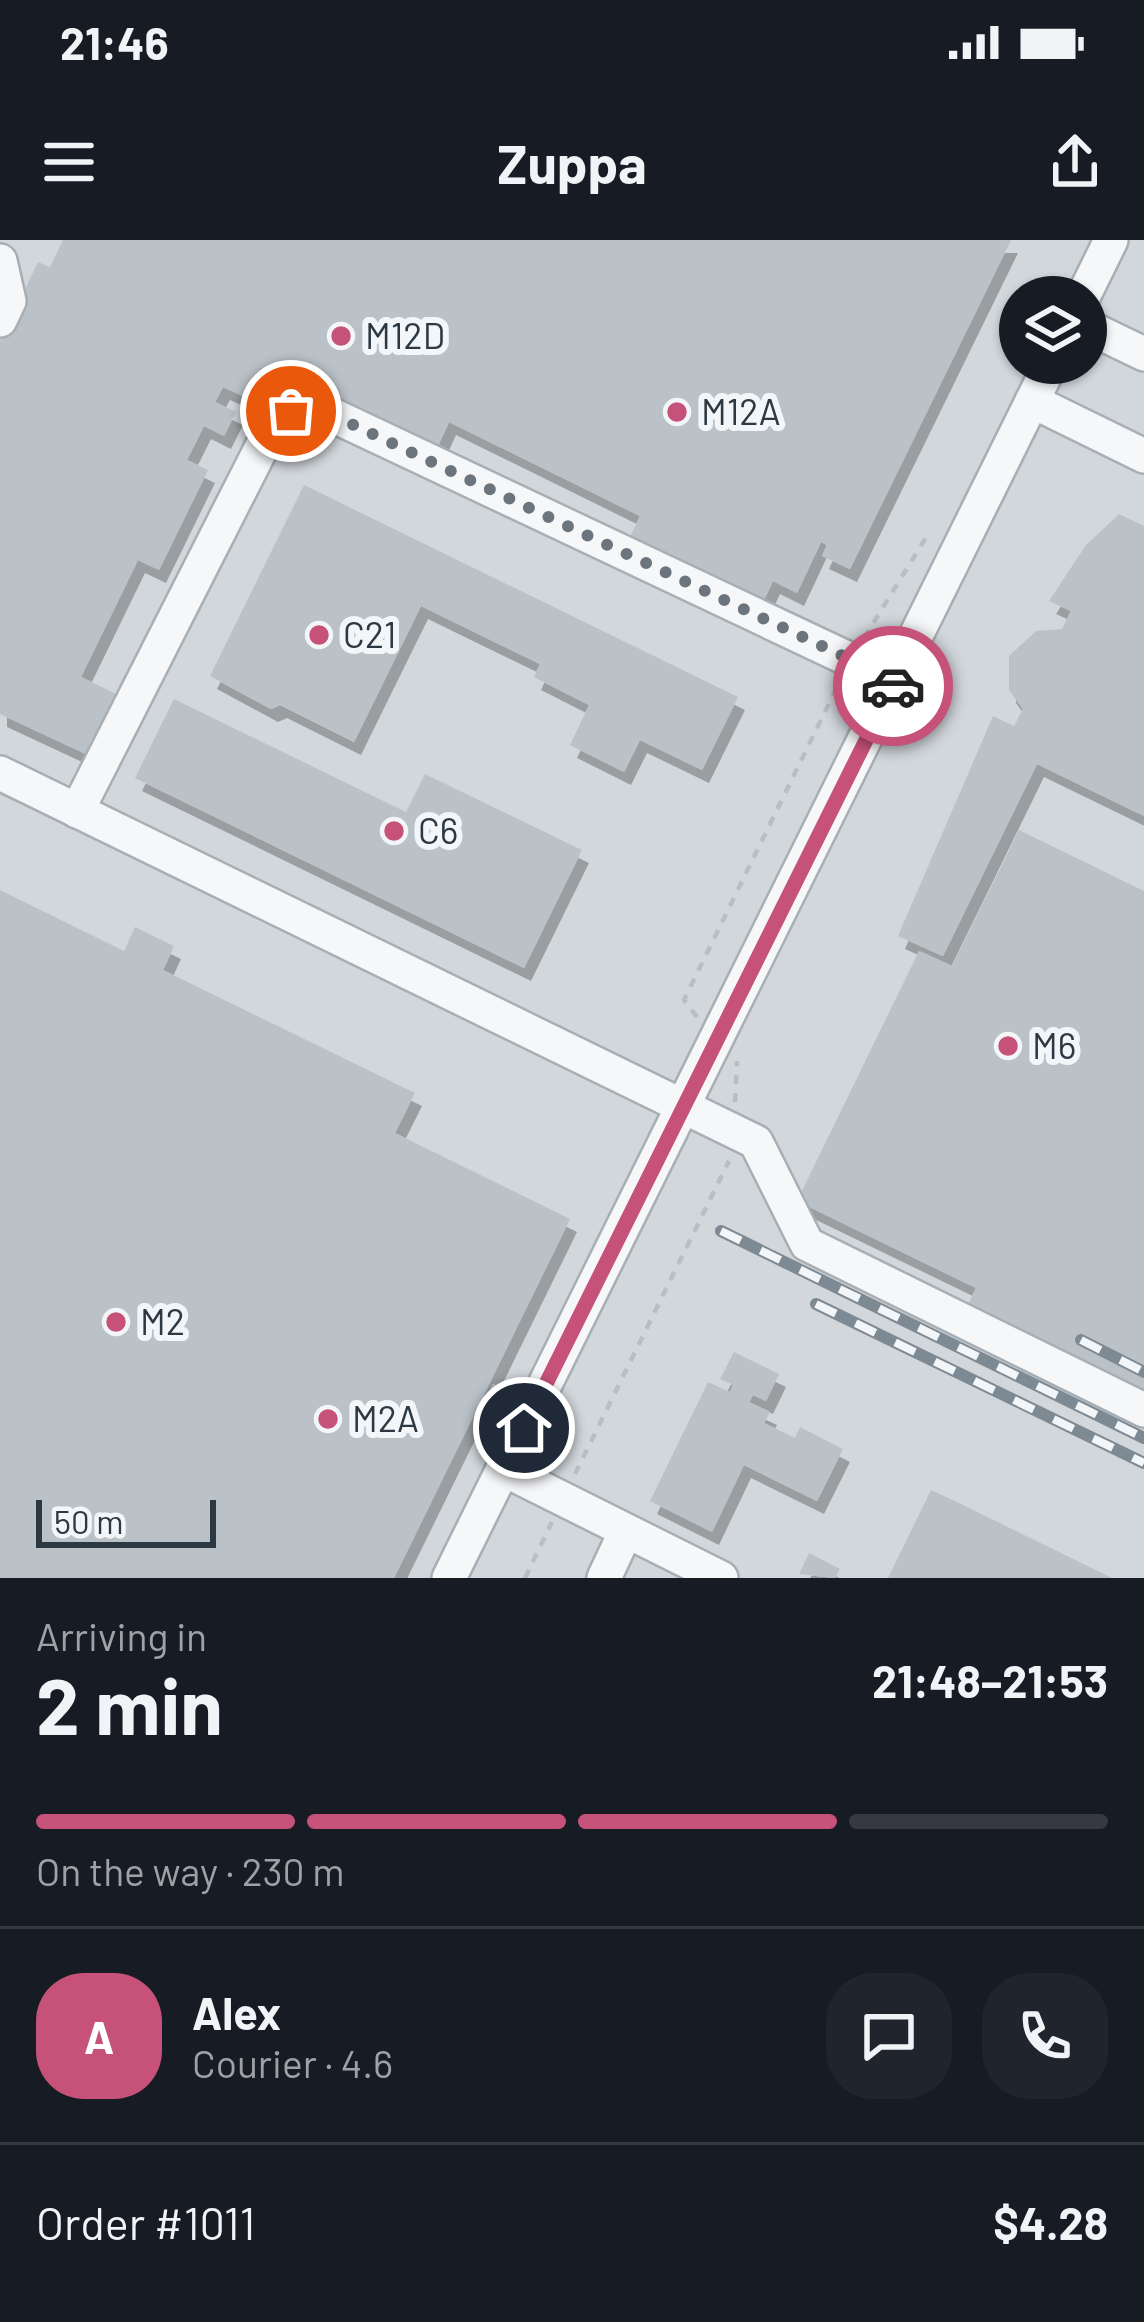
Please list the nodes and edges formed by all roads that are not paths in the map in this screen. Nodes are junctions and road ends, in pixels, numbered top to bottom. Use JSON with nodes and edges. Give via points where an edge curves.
{"nodes":[{"id":1,"x":1111,"y":240,"type":"edge"},
{"id":2,"x":0,"y":261,"type":"edge"},
{"id":3,"x":1093,"y":276,"type":"edge"},
{"id":4,"x":0,"y":320,"type":"edge"},
{"id":5,"x":1107,"y":336,"type":"edge"},
{"id":6,"x":1144,"y":354,"type":"edge"},
{"id":7,"x":1041,"y":384,"type":"edge"},
{"id":8,"x":1033,"y":401,"type":"junction"},
{"id":9,"x":1144,"y":456,"type":"edge"},
{"id":10,"x":896,"y":681,"type":"junction"},
{"id":11,"x":0,"y":773,"type":"edge"},
{"id":12,"x":77,"y":811,"type":"junction"},
{"id":13,"x":681,"y":1108,"type":"junction"},
{"id":14,"x":1144,"y":1410,"type":"edge"},
{"id":15,"x":503,"y":1469,"type":"junction"},
{"id":16,"x":626,"y":1531,"type":"junction"},
{"id":17,"x":449,"y":1578,"type":"edge"},
{"id":18,"x":604,"y":1578,"type":"edge"},
{"id":19,"x":721,"y":1578,"type":"edge"}],
"edges":[{"from":1,"to":3,"type":"lane"},
{"from":2,"to":4,"type":"lane","via":[[9,301]]},
{"from":5,"to":6,"type":"lane"},
{"from":7,"to":8,"type":"lane"},
{"from":8,"to":9,"type":"lane"},
{"from":8,"to":10,"type":"lane"},
{"from":10,"to":12,"type":"lane","via":[[328,413],[291,411],[272,427]]},
{"from":10,"to":13,"type":"lane"},
{"from":11,"to":12,"type":"lane"},
{"from":12,"to":13,"type":"lane"},
{"from":13,"to":14,"type":"lane","via":[[757,1142],[807,1244]]},
{"from":13,"to":15,"type":"lane"},
{"from":15,"to":16,"type":"lane"},
{"from":15,"to":17,"type":"lane"},
{"from":16,"to":18,"type":"lane"},
{"from":16,"to":19,"type":"lane"}]}
